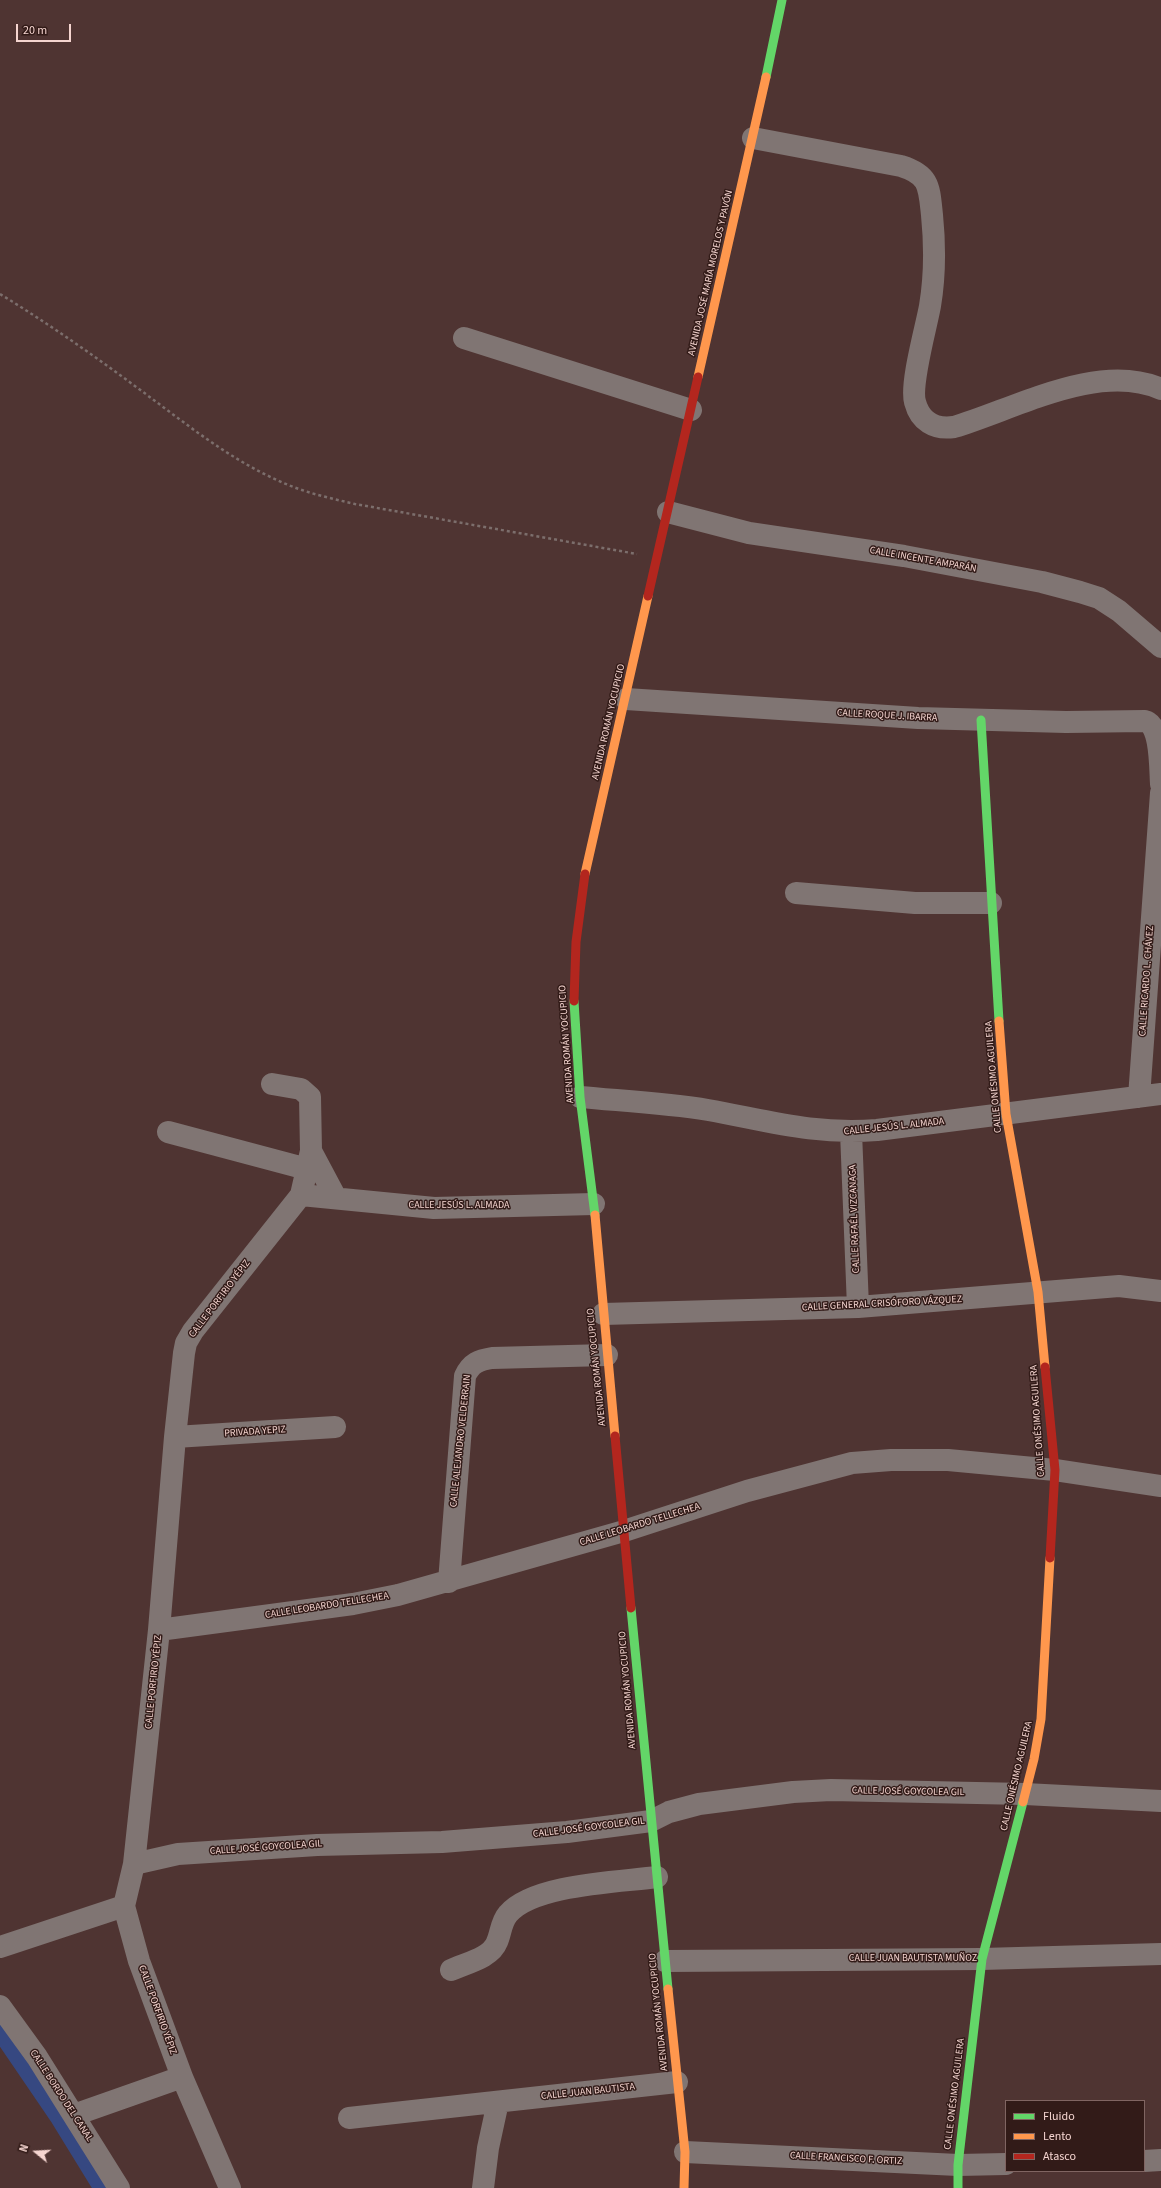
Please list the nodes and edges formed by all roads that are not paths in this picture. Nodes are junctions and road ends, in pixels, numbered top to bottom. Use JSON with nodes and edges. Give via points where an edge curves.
{"nodes":[{"id":1,"x":782,"y":0,"type":"edge"},
{"id":2,"x":753,"y":138,"type":"junction"},
{"id":3,"x":464,"y":338,"type":"dead end"},
{"id":4,"x":1161,"y":389,"type":"edge"},
{"id":5,"x":691,"y":410,"type":"junction"},
{"id":6,"x":667,"y":517,"type":"junction"},
{"id":7,"x":658,"y":554,"type":"joint"},
{"id":8,"x":1159,"y":640,"type":"edge"},
{"id":9,"x":626,"y":699,"type":"junction"},
{"id":10,"x":982,"y":720,"type":"junction"},
{"id":11,"x":1161,"y":784,"type":"edge"},
{"id":12,"x":1161,"y":794,"type":"edge"},
{"id":13,"x":796,"y":893,"type":"dead end"},
{"id":14,"x":991,"y":903,"type":"junction"},
{"id":15,"x":272,"y":1084,"type":"dead end"},
{"id":16,"x":1161,"y":1094,"type":"edge"},
{"id":17,"x":580,"y":1097,"type":"junction"},
{"id":18,"x":1139,"y":1097,"type":"junction"},
{"id":19,"x":1006,"y":1114,"type":"junction"},
{"id":20,"x":168,"y":1132,"type":"dead end"},
{"id":21,"x":851,"y":1132,"type":"junction"},
{"id":22,"x":309,"y":1160,"type":"junction"},
{"id":23,"x":301,"y":1195,"type":"junction"},
{"id":24,"x":336,"y":1198,"type":"junction"},
{"id":25,"x":594,"y":1204,"type":"junction"},
{"id":26,"x":1161,"y":1291,"type":"edge"},
{"id":27,"x":1038,"y":1292,"type":"junction"},
{"id":28,"x":858,"y":1307,"type":"junction"},
{"id":29,"x":603,"y":1314,"type":"junction"},
{"id":30,"x":607,"y":1356,"type":"junction"},
{"id":31,"x":335,"y":1427,"type":"dead end"},
{"id":32,"x":175,"y":1437,"type":"junction"},
{"id":33,"x":1055,"y":1470,"type":"junction"},
{"id":34,"x":1123,"y":1481,"type":"junction"},
{"id":35,"x":1161,"y":1486,"type":"edge"},
{"id":36,"x":1161,"y":1499,"type":"edge"},
{"id":37,"x":624,"y":1531,"type":"junction"},
{"id":38,"x":448,"y":1582,"type":"junction"},
{"id":39,"x":159,"y":1630,"type":"junction"},
{"id":40,"x":1025,"y":1794,"type":"junction"},
{"id":41,"x":1161,"y":1801,"type":"edge"},
{"id":42,"x":651,"y":1821,"type":"junction"},
{"id":43,"x":134,"y":1864,"type":"junction"},
{"id":44,"x":657,"y":1877,"type":"junction"},
{"id":45,"x":124,"y":1906,"type":"junction"},
{"id":46,"x":0,"y":1947,"type":"edge"},
{"id":47,"x":1161,"y":1954,"type":"edge"},
{"id":48,"x":982,"y":1959,"type":"junction"},
{"id":49,"x":665,"y":1961,"type":"junction"},
{"id":50,"x":451,"y":1970,"type":"dead end"},
{"id":51,"x":0,"y":2006,"type":"edge"},
{"id":52,"x":182,"y":2077,"type":"junction"},
{"id":53,"x":677,"y":2082,"type":"junction"},
{"id":54,"x":498,"y":2102,"type":"junction"},
{"id":55,"x":74,"y":2115,"type":"junction"},
{"id":56,"x":350,"y":2118,"type":"dead end"},
{"id":57,"x":685,"y":2152,"type":"junction"},
{"id":58,"x":1161,"y":2160,"type":"edge"},
{"id":59,"x":1145,"y":2161,"type":"edge"},
{"id":60,"x":1005,"y":2164,"type":"edge"},
{"id":61,"x":958,"y":2165,"type":"junction"},
{"id":62,"x":119,"y":2188,"type":"edge"},
{"id":63,"x":230,"y":2188,"type":"edge"},
{"id":64,"x":483,"y":2188,"type":"edge"},
{"id":65,"x":684,"y":2188,"type":"edge"},
{"id":66,"x":958,"y":2188,"type":"edge"}],
"edges":[{"from":1,"to":2,"type":"street","name":"AVENIDA JOSÉ MARÍA MORELOS Y PAVÓN"},
{"from":2,"to":4,"type":"street","via":[[901,166],[916,170],[924,178],[929,192],[935,255],[930,304],[914,382],[914,401],[921,417],[932,425],[954,427],[1047,395],[1116,379]]},
{"from":2,"to":5,"type":"street","name":"AVENIDA JOSÉ MARÍA MORELOS Y PAVÓN"},
{"from":3,"to":5,"type":"street"},
{"from":5,"to":6,"type":"street","name":"AVENIDA JOSÉ MARÍA MORELOS Y PAVÓN"},
{"from":6,"to":7,"type":"street","name":"AVENIDA JOSÉ MARÍA MORELOS Y PAVÓN"},
{"from":6,"to":8,"type":"street","name":"CALLE INCENTE AMPARÁN","via":[[749,533],[904,556],[1042,582],[1098,598],[1120,610]]},
{"from":7,"to":9,"type":"street","name":"AVENIDA ROMÁN YOCUPICIO"},
{"from":9,"to":10,"type":"street","name":"CALLE ROQUE J. IBARRA"},
{"from":9,"to":17,"type":"street","name":"AVENIDA ROMÁN YOCUPICIO","via":[[590,852],[579,911],[574,1013]]},
{"from":10,"to":11,"type":"street","name":"CALLE ROQUE J. IBARRA","via":[[1149,721],[1158,733]]},
{"from":10,"to":14,"type":"street","name":"CALLE ONÉSIMO AGUILERA"},
{"from":12,"to":18,"type":"street","name":"CALLE RICARDO L. CHÁVEZ"},
{"from":13,"to":14,"type":"street","via":[[915,903]]},
{"from":14,"to":19,"type":"street","name":"CALLE ONÉSIMO AGUILERA"},
{"from":15,"to":22,"type":"street","via":[[297,1088],[310,1097]]},
{"from":16,"to":18,"type":"street","name":"CALLE JESÚS L. ALMADA"},
{"from":17,"to":21,"type":"street","name":"CALLE JESÚS L. ALMADA","via":[[689,1107],[784,1126]]},
{"from":17,"to":25,"type":"street","name":"AVENIDA ROMÁN YOCUPICIO"},
{"from":18,"to":19,"type":"street","name":"CALLE JESÚS L. ALMADA"},
{"from":19,"to":21,"type":"street","name":"CALLE JESÚS L. ALMADA"},
{"from":19,"to":27,"type":"street","name":"CALLE ONÉSIMO AGUILERA"},
{"from":20,"to":22,"type":"street"},
{"from":21,"to":28,"type":"street","name":"CALLE RAFAÉL VIZCANAGA"},
{"from":22,"to":23,"type":"street"},
{"from":22,"to":24,"type":"street"},
{"from":23,"to":24,"type":"street","name":"CALLE JESÚS L. ALMADA"},
{"from":23,"to":32,"type":"street","name":"CALLE PORFIRIO YÉPIZ","via":[[186,1343]]},
{"from":24,"to":25,"type":"street","name":"CALLE JESÚS L. ALMADA","via":[[434,1208]]},
{"from":25,"to":29,"type":"street","name":"AVENIDA ROMÁN YOCUPICIO"},
{"from":26,"to":27,"type":"street","name":"CALLE GENERAL CRISÓFORO VÁZQUEZ","via":[[1119,1286]]},
{"from":27,"to":28,"type":"street","name":"CALLE GENERAL CRISÓFORO VÁZQUEZ"},
{"from":27,"to":33,"type":"street","name":"CALLE ONÉSIMO AGUILERA"},
{"from":28,"to":29,"type":"street","name":"CALLE GENERAL CRISÓFORO VÁZQUEZ"},
{"from":29,"to":30,"type":"street","name":"AVENIDA ROMÁN YOCUPICIO"},
{"from":30,"to":37,"type":"street","name":"AVENIDA ROMÁN YOCUPICIO"},
{"from":30,"to":38,"type":"street","name":"CALLE ALEJANDRO VELDERRAIN","via":[[492,1358],[483,1359],[469,1367],[466,1376]]},
{"from":31,"to":32,"type":"street","name":"PRIVADA YEPIZ"},
{"from":32,"to":39,"type":"street","name":"CALLE PORFIRIO YÉPIZ"},
{"from":33,"to":34,"type":"street","name":"CALLE LEOBARDO TELLECHEA"},
{"from":33,"to":37,"type":"street","name":"CALLE LEOBARDO TELLECHEA","via":[[941,1460],[852,1463],[747,1491]]},
{"from":33,"to":40,"type":"street","name":"CALLE ONÉSIMO AGUILERA","via":[[1041,1719]]},
{"from":34,"to":35,"type":"street","name":"CALLE LEOBARDO TELLECHEA"},
{"from":34,"to":36,"type":"street","name":"CALLE LEOBARDO TELLECHEA"},
{"from":37,"to":38,"type":"street","name":"CALLE LEOBARDO TELLECHEA"},
{"from":37,"to":42,"type":"street","name":"AVENIDA ROMÁN YOCUPICIO"},
{"from":38,"to":39,"type":"street","name":"CALLE LEOBARDO TELLECHEA","via":[[353,1604]]},
{"from":39,"to":43,"type":"street","name":"CALLE PORFIRIO YÉPIZ"},
{"from":40,"to":41,"type":"street","name":"CALLE JOSÉ GOYCOLEA GIL"},
{"from":40,"to":42,"type":"street","name":"CALLE JOSÉ GOYCOLEA GIL","via":[[831,1790],[793,1792],[699,1804],[669,1812]]},
{"from":40,"to":48,"type":"street","name":"CALLE ONÉSIMO AGUILERA"},
{"from":42,"to":43,"type":"street","name":"CALLE JOSÉ GOYCOLEA GIL","via":[[567,1832],[442,1842],[317,1844],[178,1854]]},
{"from":42,"to":44,"type":"street","name":"AVENIDA ROMÁN YOCUPICIO"},
{"from":43,"to":45,"type":"street","name":"CALLE PORFIRIO YÉPIZ"},
{"from":44,"to":49,"type":"street","name":"AVENIDA ROMÁN YOCUPICIO"},
{"from":44,"to":50,"type":"street","via":[[560,1889],[537,1896],[508,1913],[497,1943],[490,1952]]},
{"from":45,"to":46,"type":"street"},
{"from":45,"to":52,"type":"street","name":"CALLE PORFIRIO YÉPIZ","via":[[139,1961]]},
{"from":47,"to":48,"type":"street","name":"CALLE JUAN BAUTISTA MUÑOZ"},
{"from":48,"to":49,"type":"street","name":"CALLE JUAN BAUTISTA MUÑOZ"},
{"from":48,"to":61,"type":"street","name":"CALLE ONÉSIMO AGUILERA"},
{"from":49,"to":53,"type":"street","name":"AVENIDA ROMÁN YOCUPICIO"},
{"from":51,"to":55,"type":"street","name":"CALLE BORDO DEL CANAL","via":[[37,2056]]},
{"from":52,"to":55,"type":"street"},
{"from":52,"to":63,"type":"street","name":"CALLE PORFIRIO YÉPIZ"},
{"from":53,"to":54,"type":"street","name":"CALLE JUAN BAUTISTA"},
{"from":53,"to":57,"type":"street","name":"AVENIDA ROMÁN YOCUPICIO"},
{"from":54,"to":56,"type":"street","name":"CALLE JUAN BAUTISTA"},
{"from":54,"to":64,"type":"street"},
{"from":55,"to":62,"type":"street","name":"CALLE BORDO DEL CANAL"},
{"from":57,"to":61,"type":"street","name":"CALLE FRANCISCO F. ORTIZ"},
{"from":57,"to":65,"type":"street","name":"AVENIDA ROMÁN YOCUPICIO"},
{"from":58,"to":59,"type":"street"},
{"from":60,"to":61,"type":"street","name":"CALLE FRANCISCO F. ORTIZ"},
{"from":61,"to":66,"type":"street","name":"CALLE ONÉSIMO AGUILERA"}]}
